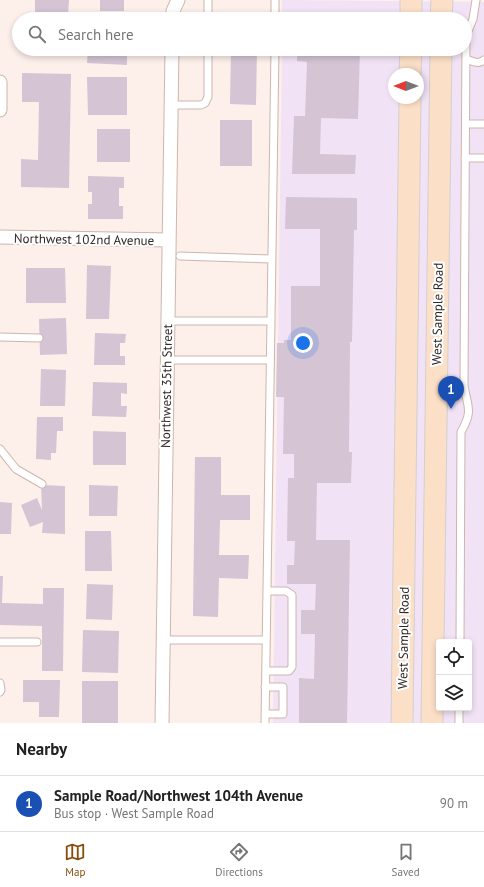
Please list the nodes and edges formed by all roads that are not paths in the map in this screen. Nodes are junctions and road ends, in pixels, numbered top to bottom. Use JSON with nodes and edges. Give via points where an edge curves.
{"nodes":[{"id":1,"x":178,"y":0,"type":"edge"},
{"id":2,"x":208,"y":0,"type":"edge"},
{"id":3,"x":275,"y":0,"type":"edge"},
{"id":4,"x":411,"y":0,"type":"edge"},
{"id":5,"x":442,"y":0,"type":"edge"},
{"id":6,"x":476,"y":0,"type":"edge"},
{"id":7,"x":173,"y":12,"type":"edge"},
{"id":8,"x":208,"y":12,"type":"edge"},
{"id":9,"x":275,"y":12,"type":"edge"},
{"id":10,"x":411,"y":12,"type":"edge"},
{"id":11,"x":441,"y":12,"type":"edge"},
{"id":12,"x":472,"y":21,"type":"edge"},
{"id":13,"x":172,"y":56,"type":"edge"},
{"id":14,"x":208,"y":56,"type":"edge"},
{"id":15,"x":275,"y":56,"type":"edge"},
{"id":16,"x":411,"y":56,"type":"edge"},
{"id":17,"x":441,"y":56,"type":"edge"},
{"id":18,"x":466,"y":59,"type":"joint"},
{"id":19,"x":484,"y":60,"type":"edge"},
{"id":20,"x":410,"y":68,"type":"edge"},
{"id":21,"x":0,"y":82,"type":"edge"},
{"id":22,"x":410,"y":104,"type":"edge"},
{"id":23,"x":171,"y":105,"type":"junction"},
{"id":24,"x":0,"y":110,"type":"edge"},
{"id":25,"x":466,"y":124,"type":"junction"},
{"id":26,"x":484,"y":124,"type":"edge"},
{"id":27,"x":465,"y":158,"type":"junction"},
{"id":28,"x":484,"y":158,"type":"edge"},
{"id":29,"x":0,"y":237,"type":"edge"},
{"id":30,"x":168,"y":240,"type":"junction"},
{"id":31,"x":180,"y":256,"type":"dead end"},
{"id":32,"x":272,"y":259,"type":"junction"},
{"id":33,"x":408,"y":306,"type":"junction"},
{"id":34,"x":167,"y":321,"type":"junction"},
{"id":35,"x":271,"y":321,"type":"junction"},
{"id":36,"x":0,"y":337,"type":"edge"},
{"id":37,"x":39,"y":338,"type":"dead end"},
{"id":38,"x":167,"y":360,"type":"junction"},
{"id":39,"x":270,"y":360,"type":"junction"},
{"id":40,"x":406,"y":389,"type":"junction"},
{"id":41,"x":465,"y":390,"type":"junction"},
{"id":42,"x":436,"y":391,"type":"junction"},
{"id":43,"x":0,"y":449,"type":"edge"},
{"id":44,"x":435,"y":465,"type":"junction"},
{"id":45,"x":42,"y":484,"type":"dead end"},
{"id":46,"x":267,"y":591,"type":"junction"},
{"id":47,"x":460,"y":639,"type":"edge"},
{"id":48,"x":163,"y":640,"type":"junction"},
{"id":49,"x":266,"y":640,"type":"junction"},
{"id":50,"x":0,"y":642,"type":"edge"},
{"id":51,"x":37,"y":642,"type":"dead end"},
{"id":52,"x":266,"y":671,"type":"junction"},
{"id":53,"x":0,"y":683,"type":"edge"},
{"id":54,"x":266,"y":687,"type":"junction"},
{"id":55,"x":0,"y":692,"type":"edge"},
{"id":56,"x":459,"y":711,"type":"edge"},
{"id":57,"x":265,"y":714,"type":"junction"},
{"id":58,"x":402,"y":722,"type":"edge"},
{"id":59,"x":162,"y":723,"type":"edge"},
{"id":60,"x":265,"y":723,"type":"edge"},
{"id":61,"x":432,"y":723,"type":"edge"},
{"id":62,"x":459,"y":723,"type":"edge"}],
"edges":[{"from":1,"to":7,"type":"street"},
{"from":2,"to":8,"type":"lane"},
{"from":3,"to":9,"type":"lane"},
{"from":4,"to":10,"type":"main road"},
{"from":5,"to":11,"type":"main road"},
{"from":6,"to":12,"type":"lane"},
{"from":13,"to":23,"type":"street","name":"Northwest 35th Street"},
{"from":14,"to":23,"type":"lane","via":[[208,96],[205,103]]},
{"from":15,"to":32,"type":"lane"},
{"from":16,"to":20,"type":"main road"},
{"from":17,"to":42,"type":"main road","name":"West Sample Road"},
{"from":18,"to":19,"type":"lane","via":[[475,62]]},
{"from":18,"to":25,"type":"lane"},
{"from":21,"to":24,"type":"street"},
{"from":22,"to":33,"type":"main road","name":"West Sample Road"},
{"from":23,"to":30,"type":"street","name":"Northwest 35th Street"},
{"from":25,"to":26,"type":"lane"},
{"from":25,"to":27,"type":"lane"},
{"from":27,"to":28,"type":"lane"},
{"from":27,"to":41,"type":"lane"},
{"from":29,"to":30,"type":"street","name":"Northwest 102nd Avenue"},
{"from":30,"to":34,"type":"street","name":"Northwest 35th Street"},
{"from":31,"to":32,"type":"lane"},
{"from":32,"to":35,"type":"lane"},
{"from":33,"to":40,"type":"main road","name":"West Sample Road"},
{"from":33,"to":42,"type":"main road","via":[[417,376],[423,384]]},
{"from":34,"to":35,"type":"lane"},
{"from":34,"to":38,"type":"street","name":"Northwest 35th Street"},
{"from":35,"to":39,"type":"lane"},
{"from":36,"to":37,"type":"lane"},
{"from":38,"to":39,"type":"lane"},
{"from":38,"to":48,"type":"street","name":"Northwest 35th Street"},
{"from":39,"to":46,"type":"lane"},
{"from":40,"to":44,"type":"main road","via":[[417,400],[421,409]]},
{"from":40,"to":58,"type":"main road","name":"West Sample Road"},
{"from":41,"to":42,"type":"lane"},
{"from":41,"to":47,"type":"lane","via":[[470,408],[461,432]]},
{"from":42,"to":44,"type":"main road","name":"West Sample Road"},
{"from":43,"to":45,"type":"lane","via":[[16,469]]},
{"from":44,"to":61,"type":"main road","name":"West Sample Road"},
{"from":46,"to":49,"type":"lane"},
{"from":46,"to":52,"type":"lane","via":[[286,591],[292,595],[292,667],[289,671]]},
{"from":48,"to":49,"type":"lane"},
{"from":48,"to":59,"type":"street","name":"Northwest 35th Street"},
{"from":49,"to":52,"type":"lane"},
{"from":50,"to":51,"type":"lane"},
{"from":52,"to":54,"type":"lane"},
{"from":53,"to":55,"type":"lane"},
{"from":54,"to":57,"type":"lane"},
{"from":54,"to":57,"type":"lane","via":[[283,687],[283,714]]},
{"from":56,"to":62,"type":"lane"},
{"from":57,"to":60,"type":"lane"}]}
